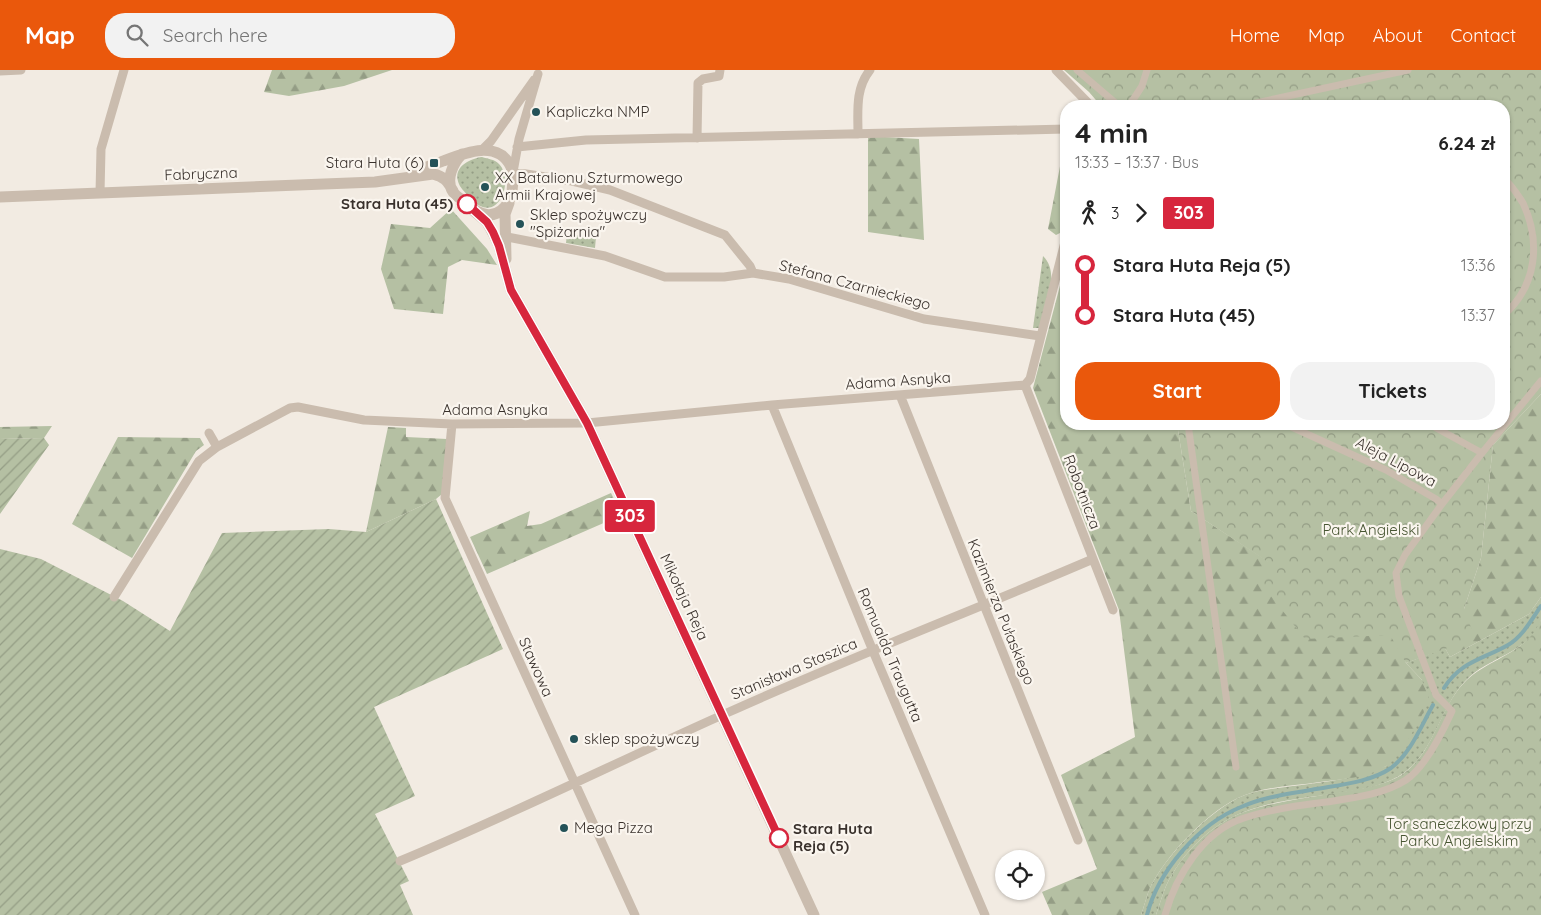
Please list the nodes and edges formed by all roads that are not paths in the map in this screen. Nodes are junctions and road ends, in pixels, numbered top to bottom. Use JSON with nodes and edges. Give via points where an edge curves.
{"nodes":[{"id":1,"x":21,"y":70,"type":"edge"},
{"id":2,"x":124,"y":70,"type":"edge"},
{"id":3,"x":720,"y":70,"type":"edge"},
{"id":4,"x":870,"y":70,"type":"edge"},
{"id":5,"x":1056,"y":70,"type":"edge"},
{"id":6,"x":1077,"y":70,"type":"edge"},
{"id":7,"x":1147,"y":70,"type":"edge"},
{"id":8,"x":1408,"y":70,"type":"edge"},
{"id":9,"x":0,"y":71,"type":"edge"},
{"id":10,"x":539,"y":72,"type":"edge"},
{"id":11,"x":1085,"y":100,"type":"edge"},
{"id":12,"x":1112,"y":100,"type":"edge"},
{"id":13,"x":1133,"y":100,"type":"edge"},
{"id":14,"x":1270,"y":100,"type":"edge"},
{"id":15,"x":1060,"y":129,"type":"edge"},
{"id":16,"x":858,"y":134,"type":"junction"},
{"id":17,"x":697,"y":138,"type":"junction"},
{"id":18,"x":517,"y":147,"type":"junction"},
{"id":19,"x":482,"y":150,"type":"junction"},
{"id":20,"x":462,"y":154,"type":"junction"},
{"id":21,"x":513,"y":172,"type":"junction"},
{"id":22,"x":403,"y":177,"type":"junction"},
{"id":23,"x":1510,"y":186,"type":"edge"},
{"id":24,"x":453,"y":191,"type":"junction"},
{"id":25,"x":100,"y":193,"type":"junction"},
{"id":26,"x":0,"y":197,"type":"edge"},
{"id":27,"x":510,"y":199,"type":"junction"},
{"id":28,"x":474,"y":211,"type":"junction"},
{"id":29,"x":493,"y":232,"type":"junction"},
{"id":30,"x":506,"y":237,"type":"junction"},
{"id":31,"x":1539,"y":256,"type":"edge"},
{"id":32,"x":1060,"y":261,"type":"edge"},
{"id":33,"x":505,"y":269,"type":"junction"},
{"id":34,"x":753,"y":273,"type":"junction"},
{"id":35,"x":1510,"y":308,"type":"edge"},
{"id":36,"x":1040,"y":336,"type":"junction"},
{"id":37,"x":1541,"y":381,"type":"edge"},
{"id":38,"x":1025,"y":385,"type":"junction"},
{"id":39,"x":900,"y":395,"type":"junction"},
{"id":40,"x":772,"y":405,"type":"junction"},
{"id":41,"x":1510,"y":419,"type":"edge"},
{"id":42,"x":587,"y":423,"type":"junction"},
{"id":43,"x":452,"y":424,"type":"junction"},
{"id":44,"x":1189,"y":430,"type":"edge"},
{"id":45,"x":1298,"y":430,"type":"edge"},
{"id":46,"x":1440,"y":430,"type":"edge"},
{"id":47,"x":1501,"y":430,"type":"edge"},
{"id":48,"x":209,"y":433,"type":"dead end"},
{"id":49,"x":217,"y":447,"type":"junction"},
{"id":50,"x":1482,"y":453,"type":"junction"},
{"id":51,"x":1442,"y":504,"type":"junction"},
{"id":52,"x":1093,"y":559,"type":"junction"},
{"id":53,"x":114,"y":597,"type":"dead end"},
{"id":54,"x":984,"y":606,"type":"junction"},
{"id":55,"x":1113,"y":610,"type":"dead end"},
{"id":56,"x":873,"y":651,"type":"junction"},
{"id":57,"x":722,"y":715,"type":"junction"},
{"id":58,"x":1236,"y":767,"type":"dead end"},
{"id":59,"x":574,"y":784,"type":"junction"},
{"id":60,"x":1078,"y":840,"type":"dead end"},
{"id":61,"x":400,"y":861,"type":"dead end"},
{"id":62,"x":635,"y":915,"type":"edge"},
{"id":63,"x":814,"y":915,"type":"edge"},
{"id":64,"x":984,"y":915,"type":"edge"},
{"id":65,"x":1165,"y":915,"type":"edge"}],
"edges":[{"from":1,"to":9,"type":"street"},
{"from":2,"to":25,"type":"street","via":[[101,149]]},
{"from":3,"to":17,"type":"street","via":[[719,76],[698,83]]},
{"from":4,"to":16,"type":"street","via":[[858,97]]},
{"from":5,"to":11,"type":"street"},
{"from":6,"to":12,"type":"street"},
{"from":7,"to":13,"type":"street"},
{"from":8,"to":14,"type":"street"},
{"from":10,"to":18,"type":"street"},
{"from":10,"to":19,"type":"street"},
{"from":15,"to":16,"type":"street"},
{"from":16,"to":17,"type":"street"},
{"from":17,"to":18,"type":"street","via":[[586,140]]},
{"from":18,"to":21,"type":"street"},
{"from":19,"to":20,"type":"street"},
{"from":19,"to":21,"type":"street","via":[[499,154]]},
{"from":20,"to":22,"type":"street","name":"Fabryczna"},
{"from":20,"to":24,"type":"street","via":[[451,170]]},
{"from":21,"to":27,"type":"street"},
{"from":21,"to":34,"type":"street","via":[[610,190],[725,235]]},
{"from":22,"to":24,"type":"street","name":"Fabryczna","via":[[439,175]]},
{"from":22,"to":25,"type":"street","name":"Fabryczna","via":[[375,182]]},
{"from":23,"to":31,"type":"street","via":[[1528,213]]},
{"from":24,"to":28,"type":"street"},
{"from":25,"to":26,"type":"street","name":"Fabryczna"},
{"from":27,"to":28,"type":"street","via":[[503,210],[495,214]]},
{"from":27,"to":30,"type":"street","via":[[505,214]]},
{"from":28,"to":29,"type":"street"},
{"from":29,"to":30,"type":"street"},
{"from":29,"to":33,"type":"street","name":"Mikołaja Reja"},
{"from":30,"to":33,"type":"street"},
{"from":30,"to":34,"type":"street","name":"Stefana Czarnieckiego","via":[[605,256],[665,277],[724,277]]},
{"from":31,"to":35,"type":"street","via":[[1522,295]]},
{"from":32,"to":36,"type":"street"},
{"from":33,"to":42,"type":"street","name":"Mikołaja Reja","via":[[519,307]]},
{"from":34,"to":36,"type":"street","name":"Stefana Czarnieckiego","via":[[789,279],[924,319]]},
{"from":36,"to":38,"type":"street","via":[[1030,379]]},
{"from":37,"to":41,"type":"street"},
{"from":38,"to":39,"type":"street","name":"Adama Asnyka"},
{"from":38,"to":52,"type":"street","name":"Robotnicza"},
{"from":39,"to":40,"type":"street","name":"Adama Asnyka"},
{"from":39,"to":54,"type":"street","name":"Kazimierza Pułaskiego"},
{"from":40,"to":42,"type":"street","name":"Adama Asnyka"},
{"from":40,"to":56,"type":"street","name":"Romualda Traugutta"},
{"from":42,"to":43,"type":"street","name":"Adama Asnyka"},
{"from":42,"to":57,"type":"street","name":"Mikołaja Reja"},
{"from":43,"to":49,"type":"street","name":"Adama Asnyka","via":[[364,420],[298,407],[279,413]]},
{"from":43,"to":59,"type":"street","name":"Stawowa","via":[[445,498]]},
{"from":44,"to":58,"type":"street"},
{"from":45,"to":51,"type":"street","name":"Aleja Lipowa","via":[[1386,470]]},
{"from":46,"to":50,"type":"street"},
{"from":47,"to":50,"type":"street"},
{"from":48,"to":49,"type":"street"},
{"from":49,"to":53,"type":"street","name":"Adama Asnyka","via":[[199,460]]},
{"from":50,"to":51,"type":"street"},
{"from":51,"to":65,"type":"street","name":"Aleja Lipowa","via":[[1396,573],[1399,596],[1436,695],[1452,711],[1439,739],[1408,779],[1386,790],[1243,818],[1216,833],[1197,853],[1177,884]]},
{"from":52,"to":54,"type":"street","name":"Stanisława Staszica"},
{"from":52,"to":55,"type":"street","name":"Robotnicza"},
{"from":54,"to":56,"type":"street","name":"Stanisława Staszica"},
{"from":54,"to":60,"type":"street","name":"Kazimierza Pułaskiego"},
{"from":56,"to":57,"type":"street","name":"Stanisława Staszica"},
{"from":56,"to":64,"type":"street","name":"Romualda Traugutta"},
{"from":57,"to":59,"type":"street","name":"Stanisława Staszica"},
{"from":57,"to":63,"type":"street","name":"Mikołaja Reja"},
{"from":59,"to":61,"type":"street","name":"Stanisława Staszica"},
{"from":59,"to":62,"type":"street","name":"Stawowa"}]}
